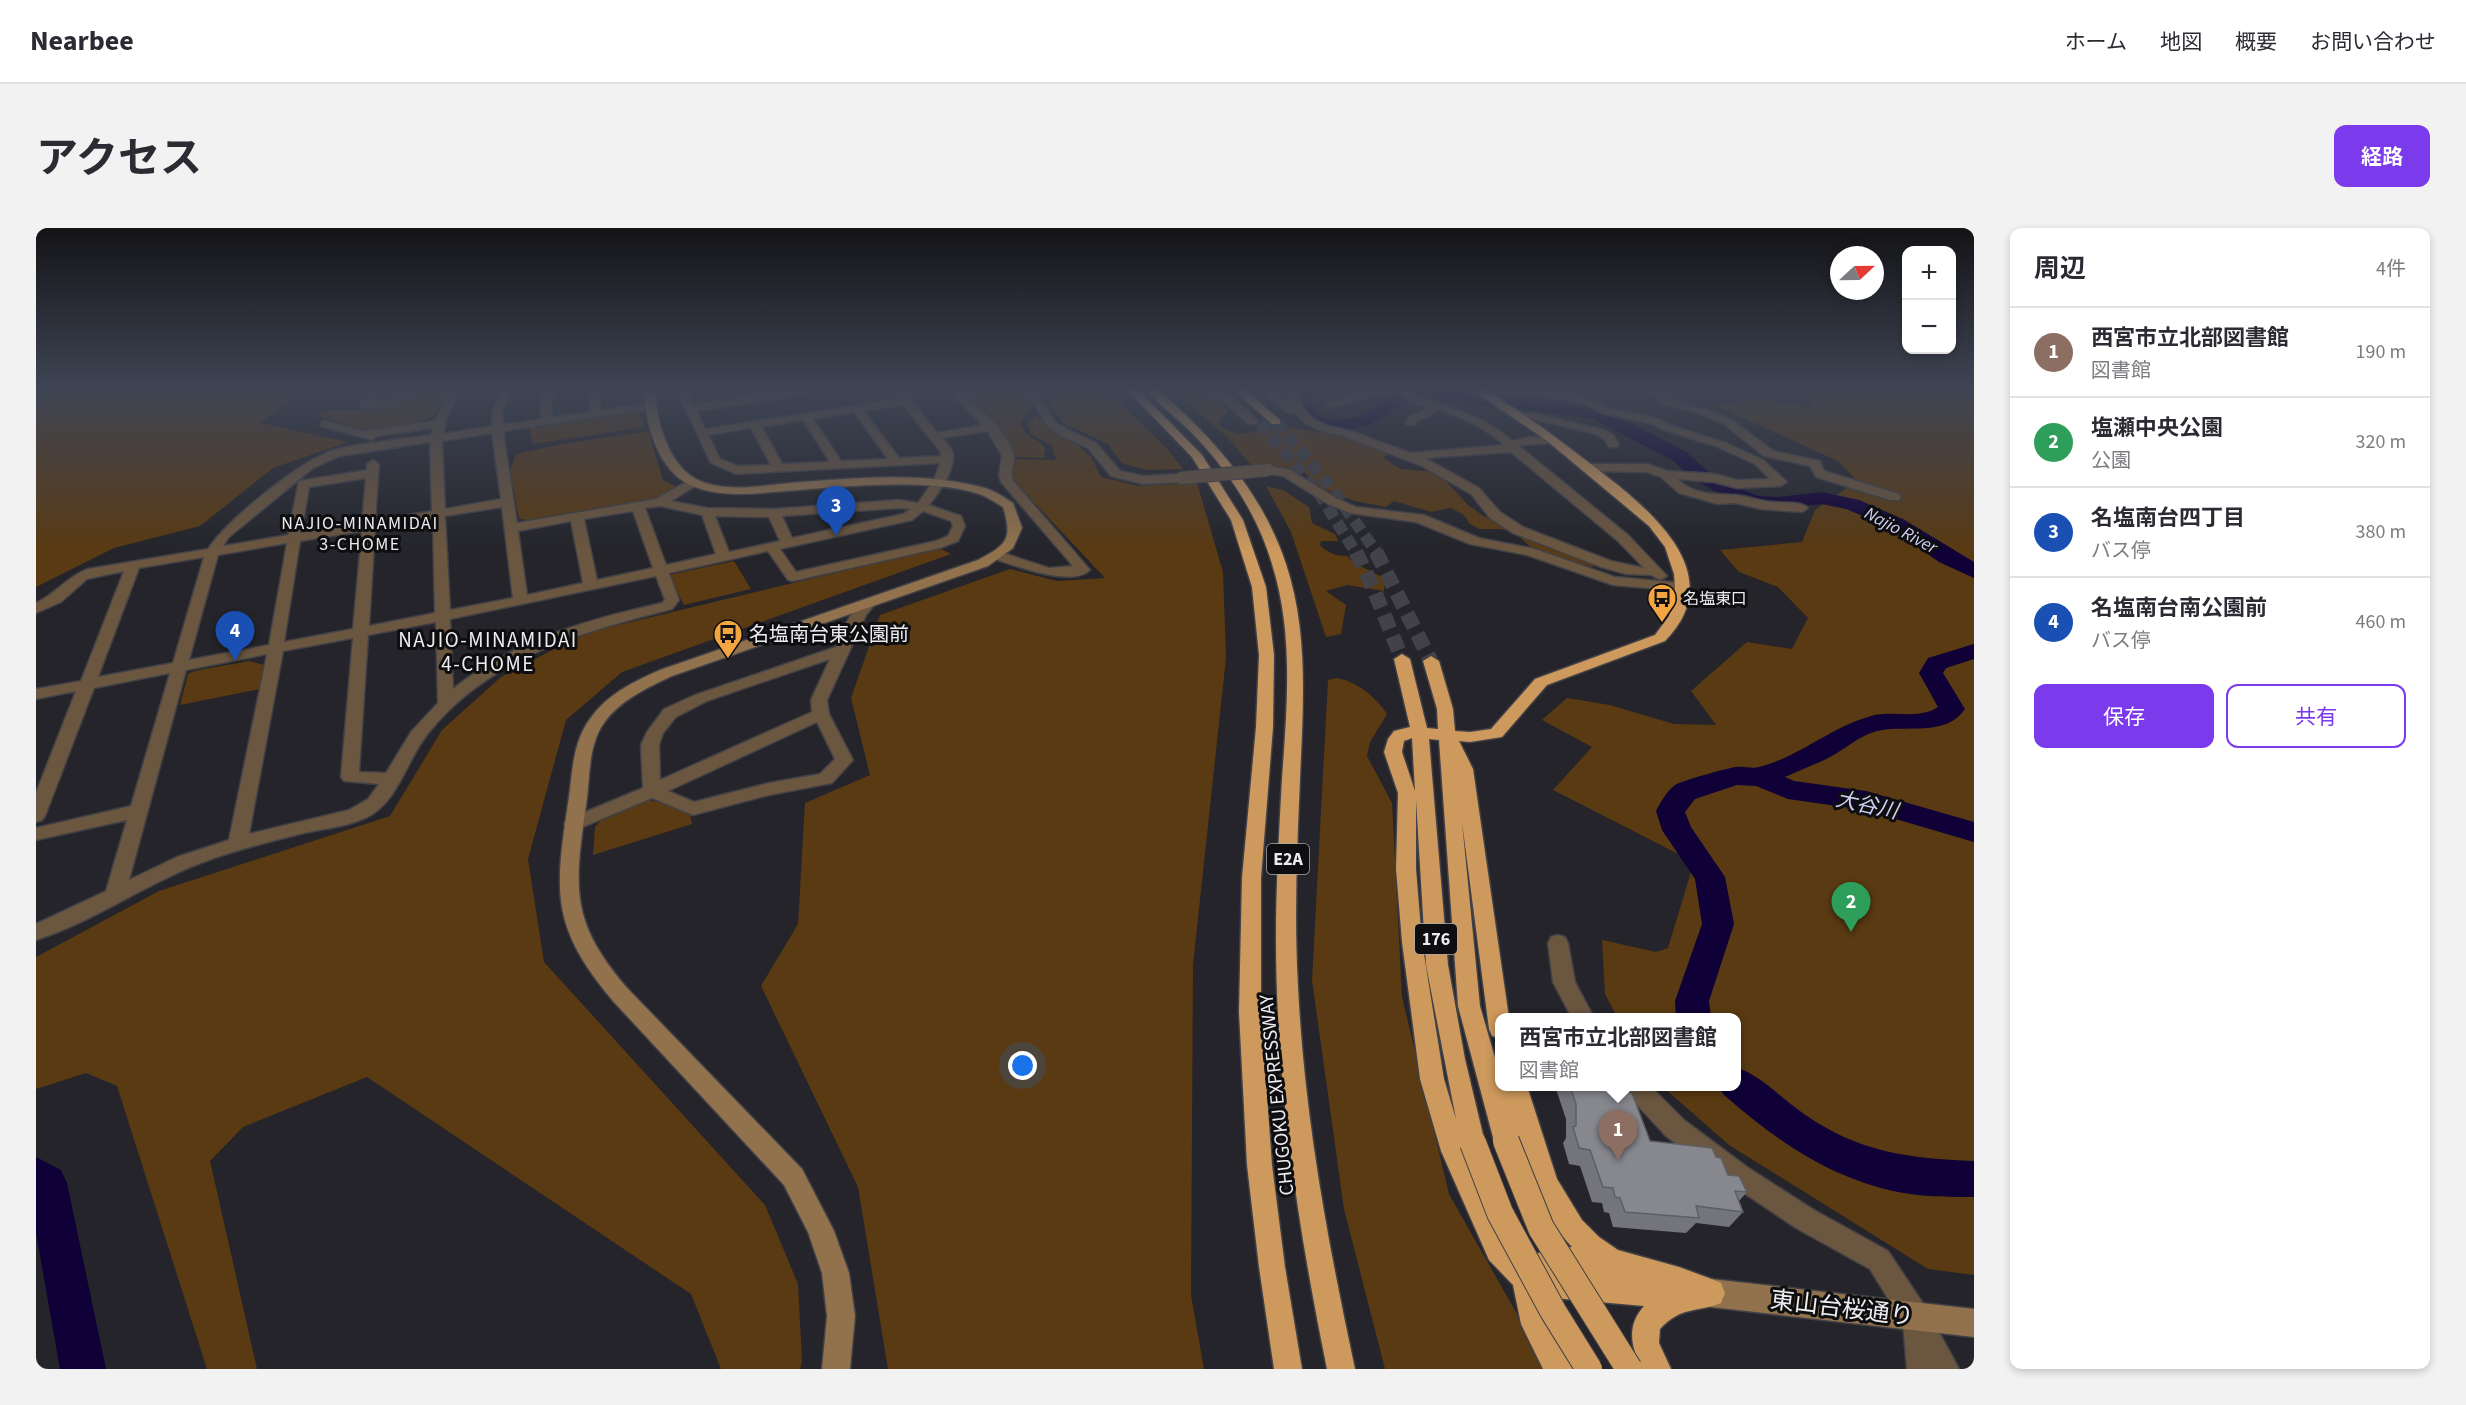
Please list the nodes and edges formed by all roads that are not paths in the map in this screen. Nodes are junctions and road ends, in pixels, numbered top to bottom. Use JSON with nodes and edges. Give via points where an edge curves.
{"nodes":[{"id":1,"x":395,"y":444,"type":"edge"},
{"id":2,"x":438,"y":444,"type":"edge"},
{"id":3,"x":499,"y":444,"type":"edge"},
{"id":4,"x":665,"y":444,"type":"edge"},
{"id":5,"x":706,"y":444,"type":"edge"},
{"id":6,"x":765,"y":444,"type":"edge"},
{"id":7,"x":824,"y":444,"type":"edge"},
{"id":8,"x":883,"y":444,"type":"edge"},
{"id":9,"x":942,"y":444,"type":"edge"},
{"id":10,"x":1003,"y":444,"type":"edge"},
{"id":11,"x":1090,"y":444,"type":"edge"},
{"id":12,"x":1189,"y":444,"type":"edge"},
{"id":13,"x":1209,"y":444,"type":"edge"},
{"id":14,"x":1213,"y":444,"type":"edge"},
{"id":15,"x":1379,"y":444,"type":"edge"},
{"id":16,"x":1517,"y":444,"type":"edge"},
{"id":17,"x":1557,"y":444,"type":"edge"},
{"id":18,"x":1720,"y":444,"type":"edge"},
{"id":19,"x":1756,"y":444,"type":"edge"},
{"id":20,"x":1512,"y":446,"type":"junction"},
{"id":21,"x":375,"y":447,"type":"junction"},
{"id":22,"x":1412,"y":456,"type":"junction"},
{"id":23,"x":1745,"y":456,"type":"junction"},
{"id":24,"x":947,"y":459,"type":"junction"},
{"id":25,"x":1790,"y":460,"type":"junction"},
{"id":26,"x":896,"y":462,"type":"junction"},
{"id":27,"x":1227,"y":465,"type":"junction"},
{"id":28,"x":839,"y":466,"type":"junction"},
{"id":29,"x":1587,"y":468,"type":"junction"},
{"id":30,"x":779,"y":469,"type":"junction"},
{"id":31,"x":372,"y":473,"type":"junction"},
{"id":32,"x":1665,"y":474,"type":"junction"},
{"id":33,"x":693,"y":482,"type":"junction"},
{"id":34,"x":938,"y":482,"type":"junction"},
{"id":35,"x":1895,"y":497,"type":"dead end"},
{"id":36,"x":508,"y":502,"type":"junction"},
{"id":37,"x":660,"y":502,"type":"junction"},
{"id":38,"x":638,"y":507,"type":"junction"},
{"id":39,"x":922,"y":507,"type":"junction"},
{"id":40,"x":1802,"y":508,"type":"dead end"},
{"id":41,"x":706,"y":513,"type":"junction"},
{"id":42,"x":774,"y":513,"type":"junction"},
{"id":43,"x":439,"y":514,"type":"junction"},
{"id":44,"x":577,"y":517,"type":"junction"},
{"id":45,"x":367,"y":526,"type":"junction"},
{"id":46,"x":511,"y":528,"type":"junction"},
{"id":47,"x":295,"y":538,"type":"junction"},
{"id":48,"x":788,"y":543,"type":"junction"},
{"id":49,"x":772,"y":547,"type":"junction"},
{"id":50,"x":213,"y":552,"type":"junction"},
{"id":51,"x":997,"y":555,"type":"junction"},
{"id":52,"x":724,"y":557,"type":"junction"},
{"id":53,"x":133,"y":566,"type":"junction"},
{"id":54,"x":660,"y":572,"type":"junction"},
{"id":55,"x":1657,"y":573,"type":"junction"},
{"id":56,"x":591,"y":586,"type":"junction"},
{"id":57,"x":1674,"y":586,"type":"junction"},
{"id":58,"x":521,"y":601,"type":"junction"},
{"id":59,"x":868,"y":604,"type":"junction"},
{"id":60,"x":37,"y":610,"type":"edge"},
{"id":61,"x":443,"y":616,"type":"junction"},
{"id":62,"x":360,"y":632,"type":"junction"},
{"id":63,"x":276,"y":647,"type":"junction"},
{"id":64,"x":844,"y":649,"type":"junction"},
{"id":65,"x":1402,"y":659,"type":"tunnel mouth"},
{"id":66,"x":1431,"y":661,"type":"tunnel mouth"},
{"id":67,"x":181,"y":666,"type":"junction"},
{"id":68,"x":88,"y":683,"type":"junction"},
{"id":69,"x":36,"y":694,"type":"edge"},
{"id":70,"x":446,"y":704,"type":"junction"},
{"id":71,"x":821,"y":714,"type":"junction"},
{"id":72,"x":1420,"y":732,"type":"junction"},
{"id":73,"x":1447,"y":735,"type":"junction"},
{"id":74,"x":389,"y":779,"type":"junction"},
{"id":75,"x":652,"y":791,"type":"junction"},
{"id":76,"x":138,"y":811,"type":"junction"},
{"id":77,"x":36,"y":816,"type":"edge"},
{"id":78,"x":573,"y":825,"type":"junction"},
{"id":79,"x":36,"y":834,"type":"edge"},
{"id":80,"x":238,"y":844,"type":"junction"},
{"id":81,"x":115,"y":895,"type":"junction"},
{"id":82,"x":36,"y":932,"type":"edge"},
{"id":83,"x":1558,"y":943,"type":"dead end"},
{"id":84,"x":1498,"y":1013,"type":"edge"},
{"id":85,"x":1581,"y":1013,"type":"edge"},
{"id":86,"x":1516,"y":1091,"type":"edge"},
{"id":87,"x":1639,"y":1091,"type":"edge"},
{"id":88,"x":1527,"y":1280,"type":"junction"},
{"id":89,"x":1691,"y":1289,"type":"junction"},
{"id":90,"x":1916,"y":1317,"type":"junction"},
{"id":91,"x":1974,"y":1323,"type":"edge"},
{"id":92,"x":836,"y":1369,"type":"edge"},
{"id":93,"x":1288,"y":1369,"type":"edge"},
{"id":94,"x":1341,"y":1369,"type":"edge"},
{"id":95,"x":1559,"y":1369,"type":"edge"},
{"id":96,"x":1589,"y":1369,"type":"edge"},
{"id":97,"x":1629,"y":1369,"type":"edge"},
{"id":98,"x":1657,"y":1369,"type":"edge"},
{"id":99,"x":1921,"y":1369,"type":"edge"},
{"id":100,"x":1945,"y":1369,"type":"edge"}],
"edges":[{"from":1,"to":21,"type":"street"},
{"from":2,"to":43,"type":"street"},
{"from":3,"to":36,"type":"street"},
{"from":4,"to":33,"type":"street","via":[[672,464]]},
{"from":5,"to":30,"type":"street","via":[[715,461],[723,466],[736,470]]},
{"from":6,"to":30,"type":"street"},
{"from":7,"to":28,"type":"street"},
{"from":8,"to":26,"type":"street"},
{"from":9,"to":24,"type":"street"},
{"from":10,"to":51,"type":"street","via":[[1008,456],[1004,474],[1007,482],[1083,570],[1048,572]]},
{"from":11,"to":57,"type":"street","bridge":true,"via":[[1102,454],[1108,467],[1137,479],[1268,470],[1286,473],[1354,510],[1419,518],[1475,541],[1530,552],[1613,581]]},
{"from":12,"to":93,"type":"highway","name":"CHUGOKU EXPRESSWAY","number":"E2A","via":[[1226,495],[1242,529],[1263,601],[1266,702],[1248,956],[1257,1158]]},
{"from":13,"to":27,"type":"highway","name":"CHUGOKU EXPRESSWAY","number":"E2A"},
{"from":14,"to":27,"type":"highway"},
{"from":15,"to":22,"type":"street"},
{"from":16,"to":20,"type":"street"},
{"from":17,"to":29,"type":"highway"},
{"from":18,"to":23,"type":"street"},
{"from":19,"to":25,"type":"street","via":[[1774,456]]},
{"from":20,"to":22,"type":"street"},
{"from":20,"to":55,"type":"street","via":[[1623,538]]},
{"from":21,"to":31,"type":"street"},
{"from":21,"to":50,"type":"street","via":[[337,453],[309,465],[224,534]]},
{"from":22,"to":55,"type":"street","via":[[1475,491],[1495,514],[1518,530],[1606,564]]},
{"from":23,"to":25,"type":"street"},
{"from":23,"to":32,"type":"street","via":[[1766,466],[1781,482],[1737,484]]},
{"from":24,"to":26,"type":"street"},
{"from":24,"to":34,"type":"street"},
{"from":25,"to":35,"type":"street","via":[[1816,464],[1821,474]]},
{"from":26,"to":28,"type":"street"},
{"from":27,"to":94,"type":"highway","name":"CHUGOKU EXPRESSWAY","number":"E2A","via":[[1264,527],[1280,564],[1289,603],[1295,652],[1287,885],[1289,1047],[1304,1168]]},
{"from":28,"to":30,"type":"street"},
{"from":29,"to":32,"type":"street","via":[[1640,467]]},
{"from":29,"to":57,"type":"highway","via":[[1664,535],[1675,554]]},
{"from":31,"to":45,"type":"street"},
{"from":31,"to":47,"type":"street","via":[[303,484]]},
{"from":32,"to":40,"type":"street","via":[[1683,490],[1718,500]]},
{"from":33,"to":34,"type":"street","via":[[745,490]]},
{"from":33,"to":37,"type":"street"},
{"from":34,"to":39,"type":"street"},
{"from":34,"to":51,"type":"street","via":[[989,493],[1012,510],[1017,525],[1015,533]]},
{"from":36,"to":43,"type":"street"},
{"from":36,"to":46,"type":"street"},
{"from":37,"to":38,"type":"street"},
{"from":37,"to":41,"type":"street"},
{"from":38,"to":44,"type":"street"},
{"from":38,"to":54,"type":"street"},
{"from":39,"to":42,"type":"street","via":[[890,504]]},
{"from":39,"to":48,"type":"street","via":[[902,519]]},
{"from":39,"to":49,"type":"street","via":[[956,519],[959,526],[953,538],[793,577]]},
{"from":41,"to":42,"type":"street"},
{"from":41,"to":52,"type":"street"},
{"from":42,"to":48,"type":"street"},
{"from":43,"to":45,"type":"street"},
{"from":43,"to":61,"type":"street"},
{"from":44,"to":46,"type":"street"},
{"from":44,"to":56,"type":"street"},
{"from":45,"to":47,"type":"street"},
{"from":45,"to":62,"type":"street"},
{"from":46,"to":58,"type":"street"},
{"from":47,"to":50,"type":"street"},
{"from":47,"to":63,"type":"street"},
{"from":48,"to":49,"type":"street"},
{"from":49,"to":52,"type":"street"},
{"from":50,"to":53,"type":"street"},
{"from":50,"to":67,"type":"street"},
{"from":51,"to":59,"type":"street"},
{"from":52,"to":54,"type":"street"},
{"from":53,"to":60,"type":"street","via":[[87,574]]},
{"from":53,"to":68,"type":"street"},
{"from":54,"to":56,"type":"street"},
{"from":54,"to":70,"type":"street","via":[[672,600],[667,606],[599,621],[529,647],[477,678]]},
{"from":55,"to":57,"type":"street"},
{"from":56,"to":58,"type":"street"},
{"from":57,"to":73,"type":"highway","via":[[1681,609],[1669,631],[1660,638],[1541,682],[1496,733],[1479,737]]},
{"from":58,"to":61,"type":"street"},
{"from":59,"to":64,"type":"street","via":[[859,614]]},
{"from":59,"to":78,"type":"street","via":[[666,673],[624,694],[592,727],[585,747]]},
{"from":61,"to":62,"type":"street"},
{"from":61,"to":70,"type":"street"},
{"from":62,"to":63,"type":"street"},
{"from":62,"to":74,"type":"street","via":[[350,777]]},
{"from":63,"to":67,"type":"street"},
{"from":63,"to":80,"type":"street"},
{"from":64,"to":71,"type":"street","via":[[819,700]]},
{"from":64,"to":75,"type":"street","via":[[700,698],[670,713],[650,745]]},
{"from":65,"to":72,"type":"highway","number":"176"},
{"from":66,"to":73,"type":"highway","number":"176","via":[[1445,709]]},
{"from":67,"to":68,"type":"street"},
{"from":67,"to":76,"type":"street"},
{"from":68,"to":69,"type":"street"},
{"from":68,"to":77,"type":"street"},
{"from":70,"to":74,"type":"street","via":[[422,729]]},
{"from":71,"to":75,"type":"street"},
{"from":71,"to":75,"type":"street","via":[[844,760],[825,779],[693,809]]},
{"from":72,"to":73,"type":"highway"},
{"from":72,"to":88,"type":"highway","via":[[1400,735],[1393,752],[1407,793],[1406,869],[1412,942],[1432,1079],[1453,1150],[1489,1233],[1498,1251]]},
{"from":72,"to":96,"type":"highway","number":"176","bridge":true,"via":[[1437,965],[1473,1143],[1500,1213]]},
{"from":73,"to":84,"type":"highway","via":[[1464,769]]},
{"from":73,"to":97,"type":"highway","number":"176","bridge":true,"via":[[1469,1006],[1506,1141],[1541,1228]]},
{"from":74,"to":80,"type":"street","via":[[378,800],[360,813]]},
{"from":75,"to":78,"type":"street"},
{"from":76,"to":79,"type":"street"},
{"from":76,"to":81,"type":"street"},
{"from":78,"to":92,"type":"street","via":[[568,890],[579,939],[626,1001],[792,1177],[812,1212],[831,1257],[841,1308]]},
{"from":80,"to":81,"type":"street","via":[[184,862]]},
{"from":81,"to":82,"type":"street"},
{"from":83,"to":85,"type":"street","via":[[1564,982]]},
{"from":86,"to":89,"type":"highway","via":[[1532,1148],[1563,1218],[1575,1234],[1607,1258]]},
{"from":87,"to":90,"type":"street","via":[[1675,1128],[1738,1175],[1805,1219],[1879,1260]]},
{"from":88,"to":89,"type":"highway","via":[[1548,1285]]},
{"from":88,"to":95,"type":"highway","via":[[1527,1302],[1533,1319]]},
{"from":89,"to":90,"type":"street","name":"東山台桜通り"},
{"from":89,"to":98,"type":"highway","via":[[1647,1321],[1645,1343]]},
{"from":90,"to":91,"type":"street","name":"東山台桜通り"},
{"from":90,"to":99,"type":"street"},
{"from":90,"to":100,"type":"street"}]}
